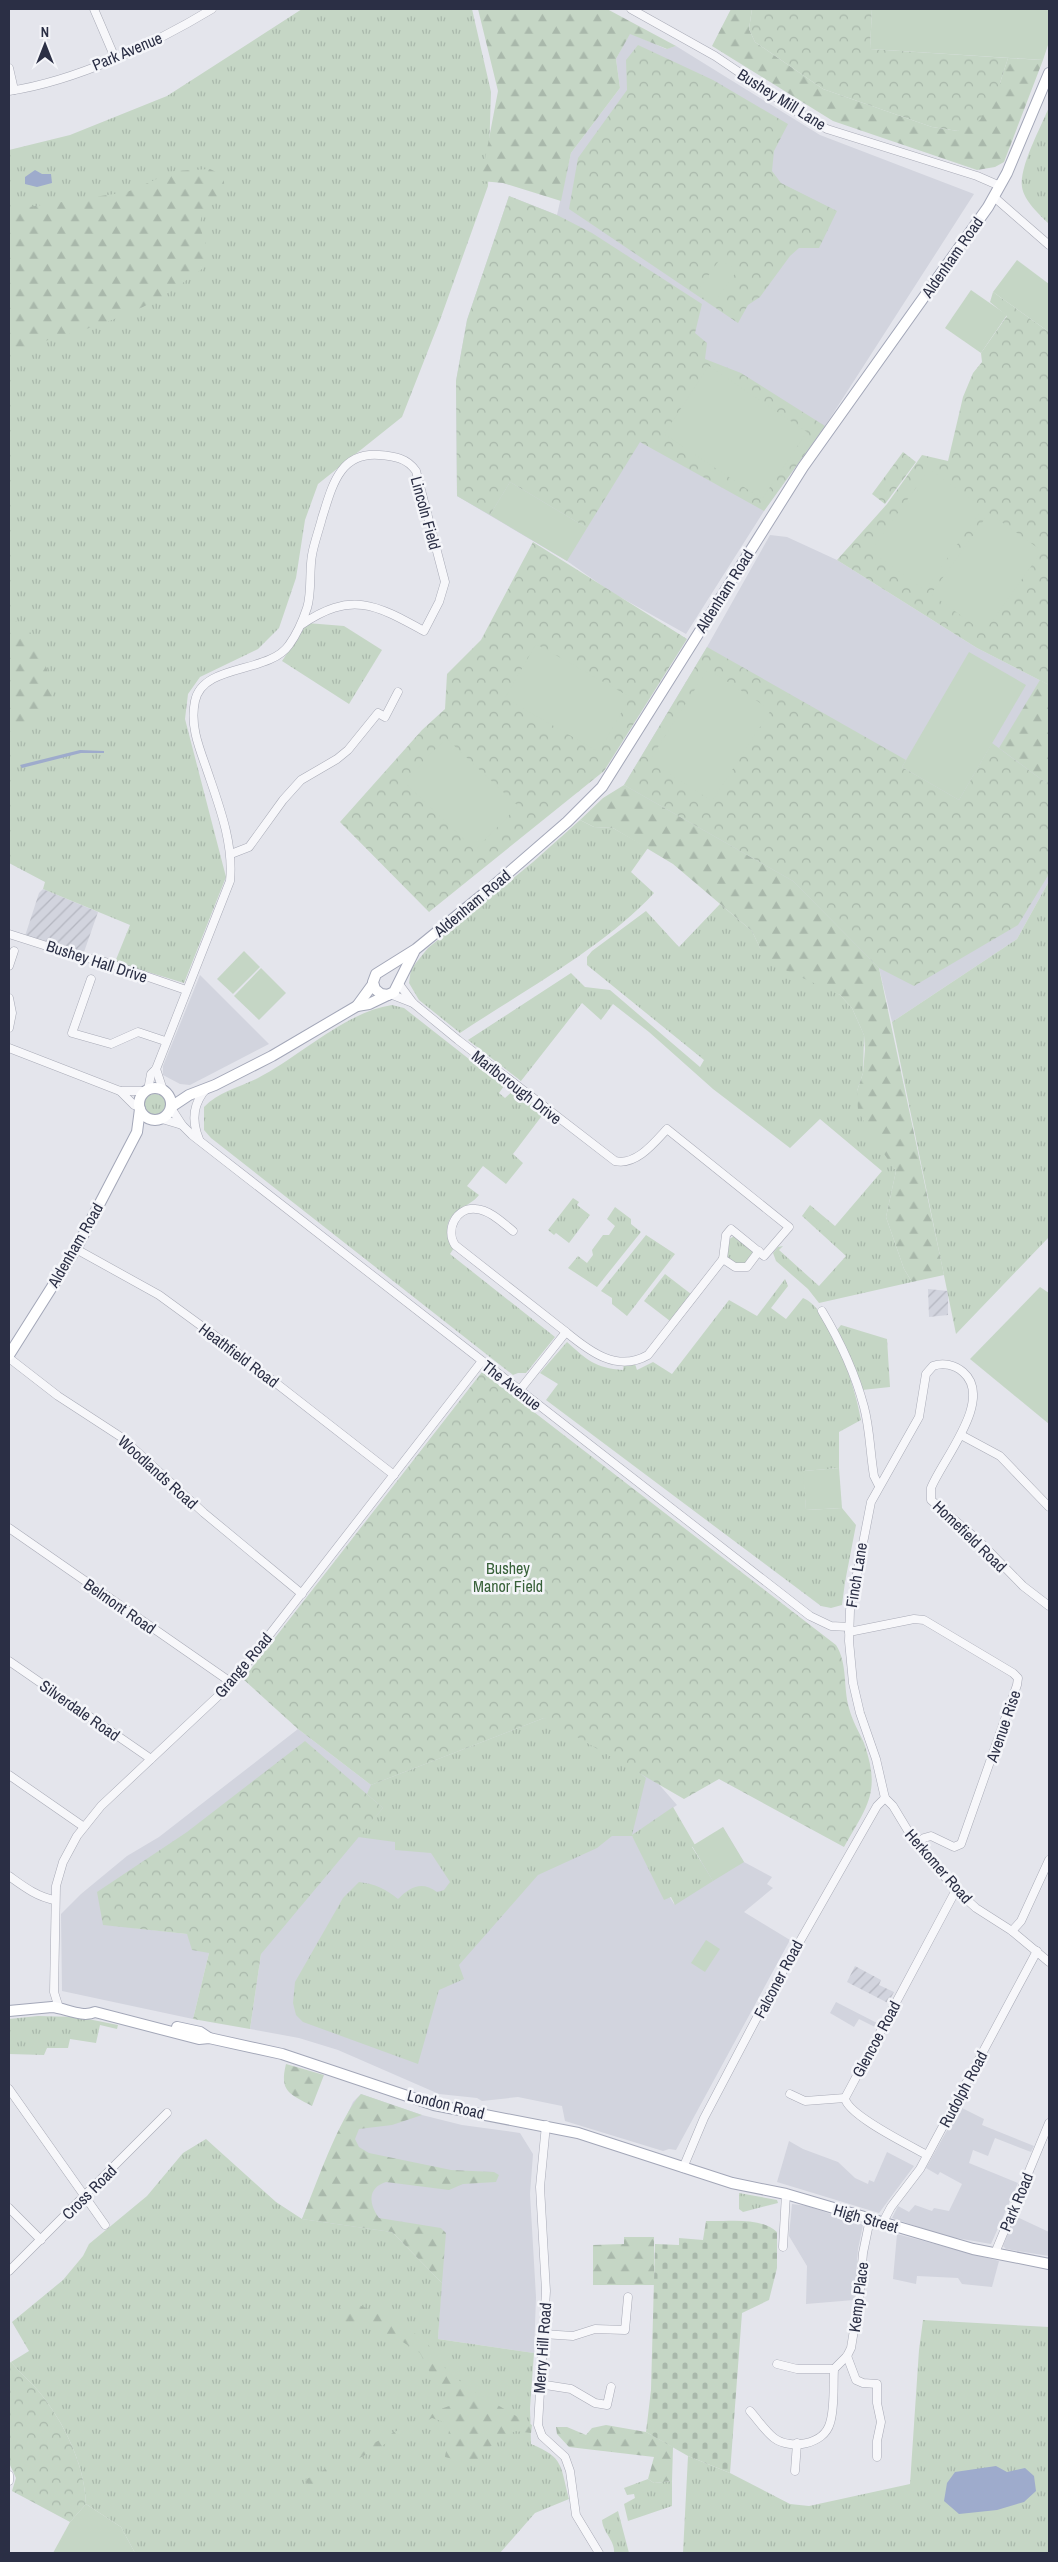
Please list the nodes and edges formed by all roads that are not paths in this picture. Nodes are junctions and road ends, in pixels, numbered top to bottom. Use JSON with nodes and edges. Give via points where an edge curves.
{"nodes":[{"id":1,"x":94,"y":9,"type":"edge"},
{"id":2,"x":212,"y":9,"type":"edge"},
{"id":3,"x":631,"y":9,"type":"edge"},
{"id":4,"x":114,"y":58,"type":"junction"},
{"id":5,"x":9,"y":68,"type":"edge"},
{"id":6,"x":1049,"y":73,"type":"edge"},
{"id":7,"x":11,"y":90,"type":"edge"},
{"id":8,"x":1000,"y":186,"type":"junction"},
{"id":9,"x":994,"y":197,"type":"junction"},
{"id":10,"x":1049,"y":244,"type":"edge"},
{"id":11,"x":300,"y":625,"type":"junction"},
{"id":12,"x":398,"y":692,"type":"dead end"},
{"id":13,"x":231,"y":854,"type":"junction"},
{"id":14,"x":9,"y":934,"type":"edge"},
{"id":15,"x":416,"y":949,"type":"junction"},
{"id":16,"x":14,"y":951,"type":"dead end"},
{"id":17,"x":9,"y":966,"type":"edge"},
{"id":18,"x":385,"y":969,"type":"junction"},
{"id":19,"x":91,"y":979,"type":"dead end"},
{"id":20,"x":399,"y":983,"type":"junction"},
{"id":21,"x":373,"y":984,"type":"junction"},
{"id":22,"x":186,"y":990,"type":"junction"},
{"id":23,"x":389,"y":995,"type":"junction"},
{"id":24,"x":9,"y":998,"type":"edge"},
{"id":25,"x":413,"y":1004,"type":"junction"},
{"id":26,"x":357,"y":1006,"type":"junction"},
{"id":27,"x":9,"y":1028,"type":"edge"},
{"id":28,"x":165,"y":1041,"type":"junction"},
{"id":29,"x":9,"y":1048,"type":"edge"},
{"id":30,"x":156,"y":1069,"type":"junction"},
{"id":31,"x":208,"y":1088,"type":"junction"},
{"id":32,"x":147,"y":1090,"type":"junction"},
{"id":33,"x":120,"y":1091,"type":"junction"},
{"id":34,"x":164,"y":1091,"type":"junction"},
{"id":35,"x":189,"y":1095,"type":"junction"},
{"id":36,"x":140,"y":1108,"type":"junction"},
{"id":37,"x":171,"y":1108,"type":"junction"},
{"id":38,"x":160,"y":1120,"type":"junction"},
{"id":39,"x":182,"y":1126,"type":"junction"},
{"id":40,"x":137,"y":1132,"type":"junction"},
{"id":41,"x":199,"y":1139,"type":"junction"},
{"id":42,"x":513,"y":1231,"type":"dead end"},
{"id":43,"x":76,"y":1249,"type":"junction"},
{"id":44,"x":762,"y":1254,"type":"junction"},
{"id":45,"x":723,"y":1259,"type":"junction"},
{"id":46,"x":822,"y":1311,"type":"dead end"},
{"id":47,"x":566,"y":1332,"type":"junction"},
{"id":48,"x":9,"y":1356,"type":"edge"},
{"id":49,"x":482,"y":1361,"type":"junction"},
{"id":50,"x":933,"y":1366,"type":"joint"},
{"id":51,"x":519,"y":1391,"type":"junction"},
{"id":52,"x":961,"y":1435,"type":"junction"},
{"id":53,"x":394,"y":1475,"type":"junction"},
{"id":54,"x":879,"y":1486,"type":"junction"},
{"id":55,"x":1049,"y":1507,"type":"edge"},
{"id":56,"x":9,"y":1528,"type":"edge"},
{"id":57,"x":302,"y":1594,"type":"junction"},
{"id":58,"x":1049,"y":1606,"type":"edge"},
{"id":59,"x":849,"y":1630,"type":"junction"},
{"id":60,"x":9,"y":1661,"type":"edge"},
{"id":61,"x":232,"y":1683,"type":"junction"},
{"id":62,"x":151,"y":1759,"type":"junction"},
{"id":63,"x":9,"y":1775,"type":"edge"},
{"id":64,"x":885,"y":1798,"type":"junction"},
{"id":65,"x":84,"y":1827,"type":"junction"},
{"id":66,"x":916,"y":1844,"type":"junction"},
{"id":67,"x":1049,"y":1860,"type":"edge"},
{"id":68,"x":9,"y":1876,"type":"edge"},
{"id":69,"x":956,"y":1890,"type":"junction"},
{"id":70,"x":54,"y":1900,"type":"junction"},
{"id":71,"x":1012,"y":1932,"type":"junction"},
{"id":72,"x":1036,"y":1951,"type":"junction"},
{"id":73,"x":1049,"y":1962,"type":"edge"},
{"id":74,"x":59,"y":2008,"type":"junction"},
{"id":75,"x":9,"y":2011,"type":"edge"},
{"id":76,"x":9,"y":2088,"type":"edge"},
{"id":77,"x":790,"y":2094,"type":"dead end"},
{"id":78,"x":845,"y":2098,"type":"junction"},
{"id":79,"x":167,"y":2112,"type":"dead end"},
{"id":80,"x":1049,"y":2123,"type":"edge"},
{"id":81,"x":546,"y":2125,"type":"junction"},
{"id":82,"x":927,"y":2155,"type":"junction"},
{"id":83,"x":683,"y":2168,"type":"junction"},
{"id":84,"x":786,"y":2194,"type":"junction"},
{"id":85,"x":85,"y":2197,"type":"junction"},
{"id":86,"x":9,"y":2208,"type":"edge"},
{"id":87,"x":870,"y":2219,"type":"junction"},
{"id":88,"x":883,"y":2222,"type":"junction"},
{"id":89,"x":105,"y":2226,"type":"dead end"},
{"id":90,"x":41,"y":2240,"type":"junction"},
{"id":91,"x":783,"y":2247,"type":"dead end"},
{"id":92,"x":995,"y":2253,"type":"junction"},
{"id":93,"x":1049,"y":2264,"type":"edge"},
{"id":94,"x":9,"y":2271,"type":"edge"},
{"id":95,"x":628,"y":2297,"type":"dead end"},
{"id":96,"x":543,"y":2334,"type":"junction"},
{"id":97,"x":847,"y":2356,"type":"junction"},
{"id":98,"x":777,"y":2364,"type":"dead end"},
{"id":99,"x":834,"y":2369,"type":"junction"},
{"id":100,"x":540,"y":2384,"type":"junction"},
{"id":101,"x":611,"y":2387,"type":"dead end"},
{"id":102,"x":750,"y":2411,"type":"dead end"},
{"id":103,"x":797,"y":2443,"type":"junction"},
{"id":104,"x":877,"y":2457,"type":"dead end"},
{"id":105,"x":795,"y":2471,"type":"dead end"},
{"id":106,"x":9,"y":2476,"type":"edge"},
{"id":107,"x":9,"y":2481,"type":"edge"},
{"id":108,"x":599,"y":2553,"type":"edge"}],
"edges":[{"from":1,"to":4,"type":"street"},
{"from":2,"to":4,"type":"street","name":"Park Avenue"},
{"from":3,"to":8,"type":"street","name":"Bushey Mill Lane","via":[[715,56],[827,129],[978,176]]},
{"from":4,"to":7,"type":"street","name":"Park Avenue","via":[[66,76]]},
{"from":5,"to":7,"type":"street"},
{"from":6,"to":8,"type":"main road","name":"Aldenham Road"},
{"from":8,"to":9,"type":"main road","name":"Aldenham Road"},
{"from":9,"to":10,"type":"street"},
{"from":9,"to":15,"type":"main road","name":"Aldenham Road","via":[[803,467],[602,786],[547,840]]},
{"from":11,"to":11,"type":"street","name":"Lincoln Field","via":[[308,607],[312,554],[336,477],[354,460],[366,455],[392,456],[409,462],[416,471],[445,582],[424,631],[386,610],[353,603],[323,612]]},
{"from":11,"to":13,"type":"street","name":"Lincoln Field","via":[[279,656],[214,679],[198,691],[194,732]]},
{"from":12,"to":13,"type":"street","via":[[384,717],[378,713],[348,750],[301,780],[249,847]]},
{"from":13,"to":22,"type":"street","name":"Lincoln Field","via":[[230,881],[225,897]]},
{"from":14,"to":22,"type":"street","name":"Bushey Hall Drive"},
{"from":15,"to":18,"type":"main road","name":"Aldenham Road"},
{"from":15,"to":20,"type":"main road","name":"Aldenham Road"},
{"from":16,"to":17,"type":"street"},
{"from":18,"to":20,"type":"main road","via":[[394,972]]},
{"from":18,"to":21,"type":"main road","via":[[376,974]]},
{"from":19,"to":28,"type":"street","via":[[72,1033],[110,1044],[138,1032]]},
{"from":20,"to":23,"type":"main road"},
{"from":20,"to":25,"type":"street","name":"Marlborough Drive"},
{"from":21,"to":23,"type":"main road","via":[[377,992]]},
{"from":21,"to":26,"type":"main road"},
{"from":22,"to":28,"type":"street","name":"Lincoln Field"},
{"from":23,"to":25,"type":"street","name":"Marlborough Drive"},
{"from":23,"to":26,"type":"main road"},
{"from":24,"to":27,"type":"street","via":[[12,1013]]},
{"from":25,"to":44,"type":"street","name":"Marlborough Drive","via":[[615,1161],[626,1162],[645,1152],[667,1129],[789,1227]]},
{"from":26,"to":31,"type":"main road","via":[[272,1056]]},
{"from":28,"to":30,"type":"street","name":"Lincoln Field"},
{"from":29,"to":33,"type":"street"},
{"from":30,"to":32,"type":"street","name":"Lincoln Field"},
{"from":30,"to":34,"type":"street"},
{"from":31,"to":35,"type":"main road"},
{"from":31,"to":41,"type":"street","via":[[198,1100],[194,1112]]},
{"from":32,"to":33,"type":"street"},
{"from":32,"to":34,"type":"main road"},
{"from":32,"to":36,"type":"main road"},
{"from":33,"to":36,"type":"street"},
{"from":34,"to":35,"type":"main road"},
{"from":34,"to":37,"type":"main road","via":[[170,1099]]},
{"from":35,"to":37,"type":"main road"},
{"from":36,"to":38,"type":"main road","via":[[149,1119]]},
{"from":36,"to":40,"type":"main road","name":"Aldenham Road"},
{"from":37,"to":38,"type":"main road"},
{"from":37,"to":39,"type":"street","name":"The Avenue"},
{"from":38,"to":39,"type":"street","name":"The Avenue"},
{"from":38,"to":40,"type":"main road"},
{"from":39,"to":41,"type":"street","name":"The Avenue"},
{"from":40,"to":43,"type":"main road","name":"Aldenham Road"},
{"from":41,"to":49,"type":"street","name":"The Avenue"},
{"from":42,"to":47,"type":"street","via":[[496,1218],[477,1209],[469,1209],[459,1214],[450,1233],[455,1245]]},
{"from":43,"to":48,"type":"main road","name":"Aldenham Road"},
{"from":43,"to":53,"type":"street","name":"Heathfield Road","via":[[159,1295]]},
{"from":44,"to":45,"type":"street","via":[[747,1267],[740,1268]]},
{"from":44,"to":45,"type":"street","via":[[731,1229],[726,1235]]},
{"from":45,"to":47,"type":"street","via":[[654,1349],[640,1360],[610,1360],[588,1350]]},
{"from":46,"to":54,"type":"street","via":[[848,1360],[859,1391],[869,1433],[874,1476]]},
{"from":47,"to":51,"type":"street"},
{"from":48,"to":57,"type":"street","name":"Woodlands Road","via":[[58,1396],[121,1437],[204,1513]]},
{"from":49,"to":51,"type":"street","name":"The Avenue"},
{"from":49,"to":53,"type":"street","name":"Grange Road"},
{"from":50,"to":52,"type":"street","name":"Homefield Road","via":[[951,1366],[961,1370],[970,1381],[973,1401]]},
{"from":50,"to":54,"type":"street","name":"Finch Lane","via":[[926,1374],[916,1424]]},
{"from":51,"to":59,"type":"street","name":"The Avenue","via":[[810,1616]]},
{"from":52,"to":55,"type":"street","via":[[1000,1456]]},
{"from":52,"to":58,"type":"street","name":"Homefield Road","via":[[932,1485],[931,1500]]},
{"from":53,"to":57,"type":"street","name":"Grange Road"},
{"from":54,"to":59,"type":"street","name":"Finch Lane","via":[[867,1516],[853,1585]]},
{"from":56,"to":61,"type":"street","name":"Belmont Road"},
{"from":57,"to":61,"type":"street","name":"Grange Road"},
{"from":59,"to":64,"type":"street","name":"Finch Lane","via":[[856,1700]]},
{"from":59,"to":66,"type":"street","name":"Avenue Rise","via":[[924,1620],[1018,1678],[962,1844],[954,1847],[932,1836]]},
{"from":60,"to":62,"type":"street","name":"Silverdale Road"},
{"from":61,"to":62,"type":"street","name":"Grange Road"},
{"from":62,"to":65,"type":"street","name":"Grange Road","via":[[101,1806]]},
{"from":63,"to":65,"type":"street"},
{"from":64,"to":66,"type":"street","name":"Herkomer Road"},
{"from":64,"to":83,"type":"street","name":"Falconer Road","via":[[877,1806],[794,1950],[704,2118]]},
{"from":65,"to":70,"type":"street","name":"Grange Road","via":[[63,1862]]},
{"from":66,"to":69,"type":"street","name":"Herkomer Road"},
{"from":67,"to":71,"type":"street","via":[[1021,1921]]},
{"from":68,"to":70,"type":"street","via":[[29,1890]]},
{"from":69,"to":71,"type":"street","name":"Herkomer Road"},
{"from":69,"to":78,"type":"street","name":"Glencoe Road"},
{"from":70,"to":74,"type":"street","name":"Grange Road","via":[[54,1992]]},
{"from":71,"to":72,"type":"street","name":"Herkomer Road"},
{"from":72,"to":73,"type":"street","name":"Herkomer Road"},
{"from":72,"to":82,"type":"street","name":"Rudolph Road"},
{"from":74,"to":75,"type":"main road","name":"London Road"},
{"from":74,"to":81,"type":"main road","name":"London Road","via":[[63,2004],[90,2007],[95,2012],[136,2022],[149,2021],[200,2032],[209,2038],[282,2054],[434,2105]]},
{"from":76,"to":85,"type":"street"},
{"from":77,"to":78,"type":"street","via":[[805,2100]]},
{"from":78,"to":82,"type":"street","via":[[848,2107]]},
{"from":79,"to":85,"type":"street","name":"Cross Road"},
{"from":80,"to":92,"type":"street","name":"Park Road"},
{"from":81,"to":83,"type":"main road","name":"London Road"},
{"from":81,"to":96,"type":"street","name":"Merry Hill Road","via":[[540,2187],[546,2291]]},
{"from":82,"to":88,"type":"street","name":"Rudolph Road"},
{"from":83,"to":84,"type":"main road","name":"High Street","via":[[732,2183]]},
{"from":84,"to":87,"type":"main road","name":"High Street"},
{"from":84,"to":91,"type":"street"},
{"from":85,"to":89,"type":"street"},
{"from":85,"to":90,"type":"street","name":"Cross Road"},
{"from":86,"to":90,"type":"street"},
{"from":87,"to":88,"type":"main road","name":"High Street"},
{"from":87,"to":97,"type":"street","name":"Kemp Place","via":[[852,2348]]},
{"from":88,"to":92,"type":"main road","name":"High Street"},
{"from":90,"to":94,"type":"street","name":"Cross Road"},
{"from":92,"to":93,"type":"main road","name":"High Street"},
{"from":95,"to":96,"type":"street","via":[[625,2330],[595,2329],[573,2336]]},
{"from":96,"to":100,"type":"street","name":"Merry Hill Road"},
{"from":97,"to":99,"type":"street","name":"Kemp Place"},
{"from":97,"to":104,"type":"street","via":[[856,2380],[877,2384],[881,2422]]},
{"from":98,"to":99,"type":"street","via":[[797,2369]]},
{"from":99,"to":103,"type":"street","via":[[832,2416],[828,2428],[818,2439]]},
{"from":100,"to":101,"type":"street","via":[[571,2389],[596,2403],[607,2405]]},
{"from":100,"to":108,"type":"street","name":"Merry Hill Road","via":[[537,2415],[540,2431],[565,2457],[576,2515]]},
{"from":102,"to":103,"type":"street","via":[[773,2437]]},
{"from":103,"to":105,"type":"street"},
{"from":106,"to":107,"type":"street"}]}
